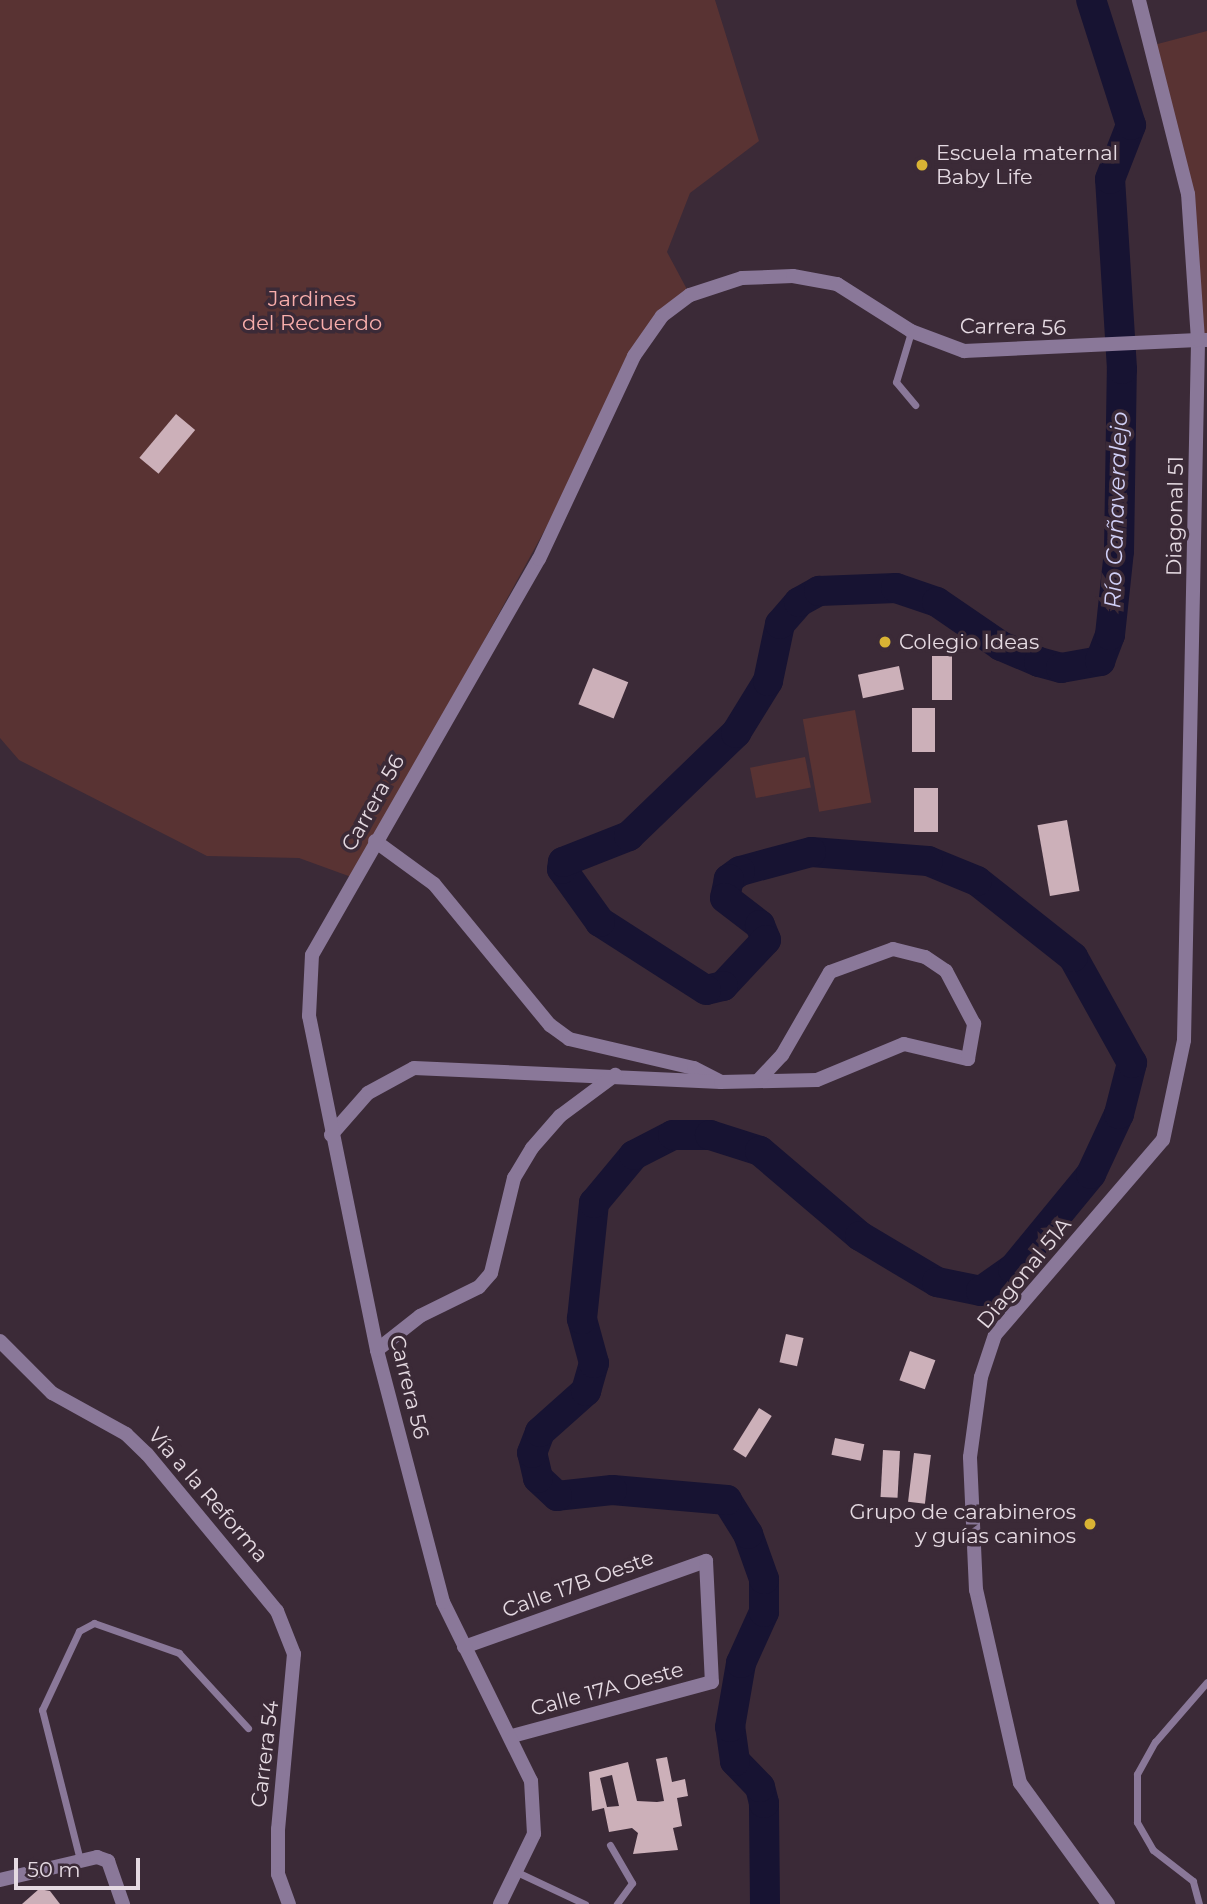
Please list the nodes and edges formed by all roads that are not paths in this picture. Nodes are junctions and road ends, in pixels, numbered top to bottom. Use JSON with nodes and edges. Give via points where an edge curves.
{"nodes":[{"id":1,"x":1139,"y":0,"type":"edge"},
{"id":2,"x":911,"y":331,"type":"junction"},
{"id":3,"x":1203,"y":340,"type":"edge"},
{"id":4,"x":915,"y":405,"type":"dead end"},
{"id":5,"x":375,"y":841,"type":"junction"},
{"id":6,"x":1184,"y":1040,"type":"joint"},
{"id":7,"x":615,"y":1075,"type":"junction"},
{"id":8,"x":760,"y":1079,"type":"junction"},
{"id":9,"x":721,"y":1082,"type":"junction"},
{"id":10,"x":331,"y":1135,"type":"junction"},
{"id":11,"x":0,"y":1341,"type":"edge"},
{"id":12,"x":377,"y":1350,"type":"junction"},
{"id":13,"x":276,"y":1611,"type":"joint"},
{"id":14,"x":464,"y":1647,"type":"junction"},
{"id":15,"x":712,"y":1682,"type":"joint"},
{"id":16,"x":1207,"y":1682,"type":"edge"},
{"id":17,"x":248,"y":1728,"type":"dead end"},
{"id":18,"x":512,"y":1736,"type":"junction"},
{"id":19,"x":610,"y":1845,"type":"dead end"},
{"id":20,"x":80,"y":1860,"type":"junction"},
{"id":21,"x":516,"y":1878,"type":"junction"},
{"id":22,"x":0,"y":1881,"type":"edge"},
{"id":23,"x":123,"y":1904,"type":"edge"},
{"id":24,"x":289,"y":1904,"type":"edge"},
{"id":25,"x":500,"y":1904,"type":"edge"},
{"id":26,"x":585,"y":1904,"type":"edge"},
{"id":27,"x":617,"y":1904,"type":"edge"},
{"id":28,"x":1108,"y":1904,"type":"edge"},
{"id":29,"x":1199,"y":1904,"type":"edge"}],
"edges":[{"from":1,"to":3,"type":"street","name":"Diagonal 51","via":[[1184,179]]},
{"from":2,"to":3,"type":"street","name":"Carrera 56","via":[[964,351]]},
{"from":2,"to":4,"type":"lane","via":[[896,382]]},
{"from":2,"to":5,"type":"street","name":"Carrera 56","via":[[837,284],[793,276],[742,278],[690,295],[662,316],[634,356],[539,559]]},
{"from":3,"to":6,"type":"street","name":"Diagonal 51"},
{"from":5,"to":9,"type":"street","via":[[453,903],[515,984],[569,1040],[694,1068]]},
{"from":5,"to":10,"type":"street","name":"Carrera 56","via":[[312,955],[307,982]]},
{"from":6,"to":28,"type":"street","name":"Diagonal 51A","via":[[1163,1140],[995,1335],[981,1377],[970,1457],[976,1590],[1020,1783]]},
{"from":7,"to":9,"type":"street"},
{"from":7,"to":10,"type":"street","via":[[414,1068],[368,1093]]},
{"from":7,"to":12,"type":"street","via":[[560,1116],[532,1148],[514,1178],[491,1273],[479,1287],[420,1316]]},
{"from":8,"to":8,"type":"street","via":[[817,1080],[904,1044],[968,1059],[974,1024],[946,971],[925,957],[893,949],[830,972],[782,1055]]},
{"from":8,"to":9,"type":"street"},
{"from":10,"to":12,"type":"street","name":"Carrera 56"},
{"from":11,"to":13,"type":"street","name":"Vía a la Reforma","via":[[52,1393],[126,1434],[147,1454]]},
{"from":12,"to":14,"type":"street","name":"Carrera 56","via":[[443,1602]]},
{"from":13,"to":24,"type":"street","name":"Carrera 54","via":[[293,1654],[278,1829],[278,1874]]},
{"from":14,"to":15,"type":"street","name":"Calle 17B Oeste","via":[[706,1561]]},
{"from":14,"to":18,"type":"street","name":"Carrera 56"},
{"from":15,"to":18,"type":"street","name":"Calle 17A Oeste"},
{"from":16,"to":29,"type":"lane","via":[[1154,1742],[1137,1774],[1138,1822],[1153,1850],[1194,1881]]},
{"from":17,"to":20,"type":"lane","via":[[179,1653],[94,1623],[79,1631],[42,1710]]},
{"from":18,"to":21,"type":"street","name":"Carrera 56","via":[[531,1782],[534,1834]]},
{"from":19,"to":27,"type":"lane","via":[[632,1883]]},
{"from":20,"to":22,"type":"street"},
{"from":20,"to":23,"type":"street","via":[[97,1857],[108,1861]]},
{"from":21,"to":25,"type":"street","name":"Carrera 56"},
{"from":21,"to":26,"type":"lane"}]}
